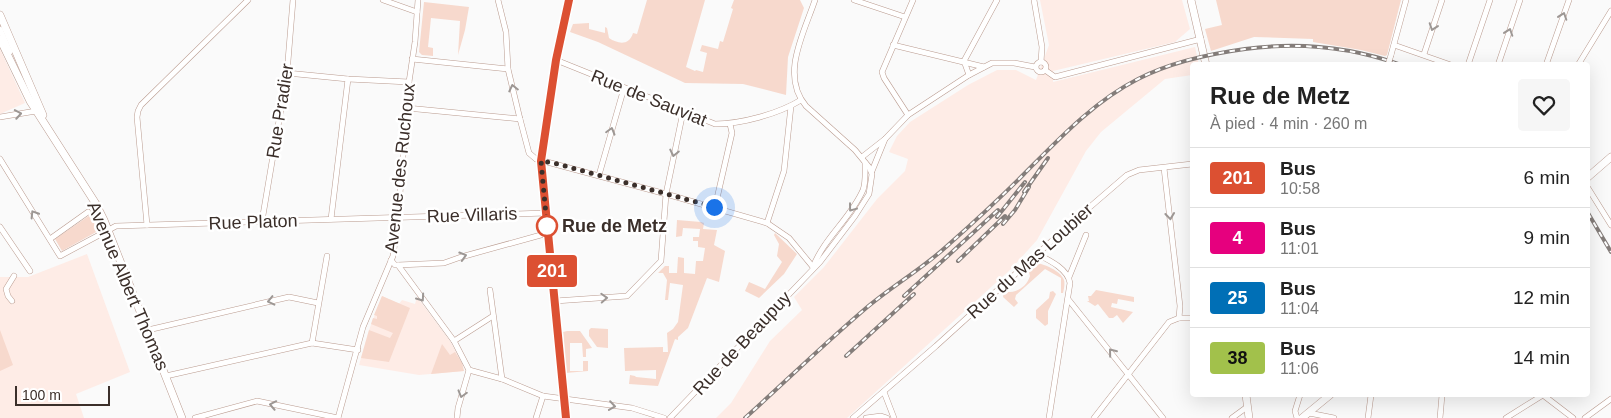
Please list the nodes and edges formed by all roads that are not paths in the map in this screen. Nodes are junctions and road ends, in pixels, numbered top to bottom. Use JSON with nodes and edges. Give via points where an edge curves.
{"nodes":[{"id":1,"x":248,"y":0,"type":"edge"},
{"id":2,"x":293,"y":0,"type":"edge"},
{"id":3,"x":383,"y":0,"type":"edge"},
{"id":4,"x":418,"y":0,"type":"edge"},
{"id":5,"x":498,"y":0,"type":"edge"},
{"id":6,"x":569,"y":0,"type":"edge"},
{"id":7,"x":854,"y":0,"type":"edge"},
{"id":8,"x":913,"y":0,"type":"edge"},
{"id":9,"x":997,"y":0,"type":"edge"},
{"id":10,"x":1034,"y":0,"type":"edge"},
{"id":11,"x":1191,"y":0,"type":"edge"},
{"id":12,"x":1406,"y":0,"type":"edge"},
{"id":13,"x":1442,"y":0,"type":"edge"},
{"id":14,"x":1490,"y":0,"type":"edge"},
{"id":15,"x":1520,"y":0,"type":"edge"},
{"id":16,"x":1569,"y":0,"type":"edge"},
{"id":17,"x":813,"y":1,"type":"edge"},
{"id":18,"x":1611,"y":11,"type":"edge"},
{"id":19,"x":417,"y":12,"type":"junction"},
{"id":20,"x":0,"y":15,"type":"edge"},
{"id":21,"x":905,"y":17,"type":"junction"},
{"id":22,"x":0,"y":19,"type":"edge"},
{"id":23,"x":0,"y":29,"type":"edge"},
{"id":24,"x":0,"y":39,"type":"edge"},
{"id":25,"x":1201,"y":39,"type":"junction"},
{"id":26,"x":1394,"y":44,"type":"junction"},
{"id":27,"x":893,"y":45,"type":"junction"},
{"id":28,"x":1424,"y":54,"type":"junction"},
{"id":29,"x":412,"y":59,"type":"junction"},
{"id":30,"x":556,"y":60,"type":"junction"},
{"id":31,"x":20,"y":61,"type":"junction"},
{"id":32,"x":964,"y":61,"type":"junction"},
{"id":33,"x":1041,"y":62,"type":"junction"},
{"id":34,"x":1205,"y":62,"type":"edge"},
{"id":35,"x":1389,"y":62,"type":"edge"},
{"id":36,"x":1444,"y":62,"type":"edge"},
{"id":37,"x":1469,"y":62,"type":"edge"},
{"id":38,"x":1499,"y":62,"type":"edge"},
{"id":39,"x":1547,"y":62,"type":"edge"},
{"id":40,"x":1580,"y":62,"type":"edge"},
{"id":41,"x":984,"y":67,"type":"junction"},
{"id":42,"x":1036,"y":67,"type":"junction"},
{"id":43,"x":508,"y":69,"type":"junction"},
{"id":44,"x":1045,"y":70,"type":"junction"},
{"id":45,"x":287,"y":73,"type":"junction"},
{"id":46,"x":969,"y":75,"type":"junction"},
{"id":47,"x":28,"y":79,"type":"junction"},
{"id":48,"x":348,"y":79,"type":"junction"},
{"id":49,"x":409,"y":82,"type":"junction"},
{"id":50,"x":624,"y":88,"type":"junction"},
{"id":51,"x":801,"y":100,"type":"junction"},
{"id":52,"x":791,"y":106,"type":"junction"},
{"id":53,"x":407,"y":108,"type":"junction"},
{"id":54,"x":36,"y":111,"type":"junction"},
{"id":55,"x":683,"y":112,"type":"junction"},
{"id":56,"x":908,"y":114,"type":"junction"},
{"id":57,"x":0,"y":117,"type":"edge"},
{"id":58,"x":520,"y":119,"type":"junction"},
{"id":59,"x":730,"y":124,"type":"junction"},
{"id":60,"x":50,"y":132,"type":"junction"},
{"id":61,"x":885,"y":139,"type":"junction"},
{"id":62,"x":1611,"y":156,"type":"edge"},
{"id":63,"x":862,"y":157,"type":"junction"},
{"id":64,"x":0,"y":159,"type":"edge"},
{"id":65,"x":541,"y":161,"type":"junction"},
{"id":66,"x":876,"y":161,"type":"junction"},
{"id":67,"x":865,"y":163,"type":"junction"},
{"id":68,"x":1190,"y":164,"type":"edge"},
{"id":69,"x":1164,"y":168,"type":"junction"},
{"id":70,"x":872,"y":171,"type":"junction"},
{"id":71,"x":599,"y":175,"type":"junction"},
{"id":72,"x":1590,"y":175,"type":"edge"},
{"id":73,"x":1590,"y":191,"type":"edge"},
{"id":74,"x":666,"y":194,"type":"junction"},
{"id":75,"x":714,"y":207,"type":"junction"},
{"id":76,"x":88,"y":212,"type":"dead end"},
{"id":77,"x":546,"y":213,"type":"junction"},
{"id":78,"x":398,"y":218,"type":"junction"},
{"id":79,"x":330,"y":219,"type":"junction"},
{"id":80,"x":262,"y":221,"type":"junction"},
{"id":81,"x":767,"y":223,"type":"junction"},
{"id":82,"x":147,"y":225,"type":"junction"},
{"id":83,"x":1611,"y":225,"type":"edge"},
{"id":84,"x":0,"y":227,"type":"edge"},
{"id":85,"x":108,"y":230,"type":"junction"},
{"id":86,"x":548,"y":233,"type":"junction"},
{"id":87,"x":1086,"y":235,"type":"dead end"},
{"id":88,"x":50,"y":239,"type":"junction"},
{"id":89,"x":1038,"y":254,"type":"junction"},
{"id":90,"x":327,"y":256,"type":"dead end"},
{"id":91,"x":391,"y":260,"type":"junction"},
{"id":92,"x":398,"y":265,"type":"junction"},
{"id":93,"x":813,"y":267,"type":"junction"},
{"id":94,"x":30,"y":271,"type":"dead end"},
{"id":95,"x":14,"y":276,"type":"dead end"},
{"id":96,"x":1069,"y":277,"type":"junction"},
{"id":97,"x":490,"y":290,"type":"dead end"},
{"id":98,"x":1068,"y":299,"type":"junction"},
{"id":99,"x":12,"y":301,"type":"dead end"},
{"id":100,"x":555,"y":301,"type":"junction"},
{"id":101,"x":318,"y":303,"type":"junction"},
{"id":102,"x":493,"y":316,"type":"junction"},
{"id":103,"x":1179,"y":318,"type":"junction"},
{"id":104,"x":1190,"y":318,"type":"edge"},
{"id":105,"x":148,"y":330,"type":"junction"},
{"id":106,"x":454,"y":341,"type":"junction"},
{"id":107,"x":312,"y":343,"type":"junction"},
{"id":108,"x":358,"y":350,"type":"junction"},
{"id":109,"x":469,"y":370,"type":"junction"},
{"id":110,"x":1129,"y":374,"type":"junction"},
{"id":111,"x":166,"y":376,"type":"junction"},
{"id":112,"x":502,"y":379,"type":"junction"},
{"id":113,"x":884,"y":392,"type":"junction"},
{"id":114,"x":544,"y":396,"type":"junction"},
{"id":115,"x":1246,"y":397,"type":"edge"},
{"id":116,"x":1299,"y":397,"type":"edge"},
{"id":117,"x":1328,"y":397,"type":"edge"},
{"id":118,"x":1370,"y":397,"type":"edge"},
{"id":119,"x":1442,"y":397,"type":"edge"},
{"id":120,"x":1540,"y":397,"type":"edge"},
{"id":121,"x":1546,"y":397,"type":"edge"},
{"id":122,"x":564,"y":399,"type":"junction"},
{"id":123,"x":1611,"y":399,"type":"edge"},
{"id":124,"x":1247,"y":407,"type":"junction"},
{"id":125,"x":1308,"y":413,"type":"junction"},
{"id":126,"x":182,"y":418,"type":"edge"},
{"id":127,"x":195,"y":418,"type":"edge"},
{"id":128,"x":338,"y":418,"type":"edge"},
{"id":129,"x":458,"y":418,"type":"edge"},
{"id":130,"x":536,"y":418,"type":"edge"},
{"id":131,"x":566,"y":418,"type":"edge"},
{"id":132,"x":664,"y":418,"type":"edge"},
{"id":133,"x":670,"y":418,"type":"edge"},
{"id":134,"x":853,"y":418,"type":"edge"},
{"id":135,"x":866,"y":418,"type":"edge"},
{"id":136,"x":887,"y":418,"type":"edge"},
{"id":137,"x":894,"y":418,"type":"edge"},
{"id":138,"x":1049,"y":418,"type":"edge"},
{"id":139,"x":1094,"y":418,"type":"edge"},
{"id":140,"x":1163,"y":418,"type":"edge"},
{"id":141,"x":1232,"y":418,"type":"edge"},
{"id":142,"x":1249,"y":418,"type":"edge"},
{"id":143,"x":1297,"y":418,"type":"edge"},
{"id":144,"x":1302,"y":418,"type":"edge"},
{"id":145,"x":1334,"y":418,"type":"edge"},
{"id":146,"x":1368,"y":418,"type":"edge"},
{"id":147,"x":1440,"y":418,"type":"edge"},
{"id":148,"x":1506,"y":418,"type":"edge"},
{"id":149,"x":1573,"y":418,"type":"edge"},
{"id":150,"x":1585,"y":418,"type":"edge"}],
"edges":[{"from":1,"to":82,"type":"street","via":[[138,111]]},
{"from":2,"to":45,"type":"street","name":"Rue Pradier"},
{"from":3,"to":19,"type":"street"},
{"from":4,"to":19,"type":"street","name":"Avenue des Ruchoux"},
{"from":5,"to":43,"type":"street","via":[[506,32]]},
{"from":6,"to":30,"type":"street"},
{"from":7,"to":21,"type":"street"},
{"from":8,"to":21,"type":"street"},
{"from":9,"to":32,"type":"street"},
{"from":10,"to":33,"type":"street","via":[[1042,47]]},
{"from":11,"to":25,"type":"street"},
{"from":12,"to":26,"type":"street"},
{"from":13,"to":28,"type":"street","one_way":true},
{"from":14,"to":37,"type":"street"},
{"from":38,"to":15,"type":"street","one_way":true},
{"from":39,"to":16,"type":"street","one_way":true},
{"from":17,"to":51,"type":"street","via":[[796,55],[794,74]]},
{"from":18,"to":40,"type":"street"},
{"from":19,"to":29,"type":"street","name":"Avenue des Ruchoux"},
{"from":20,"to":31,"type":"street","name":"Avenue Albert Thomas"},
{"from":21,"to":27,"type":"street"},
{"from":22,"to":31,"type":"street"},
{"from":23,"to":47,"type":"street","via":[[18,71]]},
{"from":24,"to":54,"type":"street","name":"Avenue Albert Thomas"},
{"from":25,"to":34,"type":"street"},
{"from":25,"to":44,"type":"street","via":[[1055,77]]},
{"from":26,"to":28,"type":"street"},
{"from":26,"to":35,"type":"street","bridge":true},
{"from":27,"to":32,"type":"street"},
{"from":27,"to":56,"type":"street","via":[[882,72]]},
{"from":28,"to":36,"type":"street"},
{"from":29,"to":43,"type":"street"},
{"from":29,"to":49,"type":"street","name":"Avenue des Ruchoux"},
{"from":30,"to":50,"type":"street","name":"Rue de Sauviat"},
{"from":30,"to":65,"type":"street"},
{"from":31,"to":47,"type":"street","name":"Avenue Albert Thomas"},
{"from":32,"to":41,"type":"street"},
{"from":32,"to":46,"type":"street"},
{"from":33,"to":42,"type":"street"},
{"from":33,"to":44,"type":"street","via":[[1046,66]]},
{"from":41,"to":42,"type":"street","via":[[992,63]]},
{"from":41,"to":46,"type":"street"},
{"from":42,"to":44,"type":"street","via":[[1039,72]]},
{"from":58,"to":43,"type":"street","one_way":true},
{"from":45,"to":48,"type":"street"},
{"from":45,"to":80,"type":"street","name":"Rue Pradier"},
{"from":46,"to":56,"type":"street"},
{"from":47,"to":60,"type":"street","name":"Avenue Albert Thomas"},
{"from":48,"to":49,"type":"street"},
{"from":48,"to":79,"type":"street"},
{"from":49,"to":53,"type":"street","name":"Avenue des Ruchoux"},
{"from":50,"to":55,"type":"street","name":"Rue de Sauviat"},
{"from":71,"to":50,"type":"street","one_way":true},
{"from":51,"to":52,"type":"street","name":"Rue de Sauviat"},
{"from":51,"to":63,"type":"street","name":"Rue de Beaupuy"},
{"from":52,"to":59,"type":"street","name":"Rue de Sauviat"},
{"from":52,"to":81,"type":"street","via":[[784,171]]},
{"from":53,"to":58,"type":"street"},
{"from":53,"to":78,"type":"street","name":"Avenue des Ruchoux"},
{"from":57,"to":54,"type":"street","one_way":true},
{"from":54,"to":60,"type":"street","name":"Avenue Albert Thomas"},
{"from":55,"to":59,"type":"street","name":"Rue de Sauviat","via":[[715,124]]},
{"from":55,"to":74,"type":"street","one_way":true},
{"from":56,"to":61,"type":"street"},
{"from":58,"to":65,"type":"street","via":[[529,153]]},
{"from":59,"to":75,"type":"street","via":[[732,133]]},
{"from":60,"to":85,"type":"street","name":"Avenue Albert Thomas","via":[[96,204]]},
{"from":61,"to":63,"type":"street"},
{"from":61,"to":66,"type":"street"},
{"from":62,"to":72,"type":"street"},
{"from":63,"to":67,"type":"street","name":"Rue de Beaupuy"},
{"from":88,"to":64,"type":"street","one_way":true},
{"from":65,"to":71,"type":"street"},
{"from":65,"to":77,"type":"street"},
{"from":66,"to":67,"type":"street"},
{"from":66,"to":70,"type":"street"},
{"from":67,"to":70,"type":"street","name":"Rue de Beaupuy"},
{"from":67,"to":93,"type":"street","name":"Rue de Beaupuy","one_way":true,"via":[[864,188],[817,256]]},
{"from":68,"to":69,"type":"street","name":"Rue du Mas Loubier"},
{"from":69,"to":89,"type":"street","name":"Rue du Mas Loubier","via":[[1139,170],[1127,175]]},
{"from":69,"to":103,"type":"street","one_way":true},
{"from":70,"to":93,"type":"street","name":"Rue de Beaupuy","via":[[871,186],[864,203]]},
{"from":71,"to":74,"type":"street"},
{"from":73,"to":83,"type":"street"},
{"from":74,"to":75,"type":"street"},
{"from":100,"to":74,"type":"street","one_way":true,"via":[[628,296],[661,261]]},
{"from":75,"to":81,"type":"street"},
{"from":76,"to":88,"type":"street"},
{"from":77,"to":78,"type":"street","name":"Rue Villaris"},
{"from":77,"to":86,"type":"street"},
{"from":78,"to":79,"type":"street","name":"Rue Platon"},
{"from":78,"to":91,"type":"street","name":"Avenue des Ruchoux"},
{"from":79,"to":80,"type":"street","name":"Rue Platon"},
{"from":80,"to":82,"type":"street","name":"Rue Platon"},
{"from":81,"to":93,"type":"street","via":[[788,238]]},
{"from":82,"to":85,"type":"street","name":"Rue Platon","via":[[116,226]]},
{"from":84,"to":94,"type":"street"},
{"from":85,"to":88,"type":"street","name":"Rue Platon","via":[[60,256]]},
{"from":85,"to":105,"type":"street","name":"Avenue Albert Thomas"},
{"from":92,"to":86,"type":"street","one_way":true,"via":[[444,263]]},
{"from":86,"to":100,"type":"street"},
{"from":87,"to":96,"type":"street"},
{"from":89,"to":96,"type":"street"},
{"from":89,"to":113,"type":"street","name":"Rue du Mas Loubier"},
{"from":90,"to":101,"type":"street"},
{"from":91,"to":92,"type":"street"},
{"from":91,"to":108,"type":"street","name":"Avenue des Ruchoux","via":[[363,327]]},
{"from":92,"to":106,"type":"street","one_way":true},
{"from":93,"to":133,"type":"street","name":"Rue de Beaupuy"},
{"from":95,"to":99,"type":"street","via":[[6,289]]},
{"from":96,"to":98,"type":"street"},
{"from":97,"to":102,"type":"street"},
{"from":110,"to":98,"type":"street","one_way":true},
{"from":98,"to":138,"type":"street"},
{"from":100,"to":122,"type":"street"},
{"from":101,"to":105,"type":"street","one_way":true,"via":[[289,297]]},
{"from":101,"to":107,"type":"street"},
{"from":102,"to":106,"type":"street"},
{"from":102,"to":112,"type":"street"},
{"from":103,"to":104,"type":"street"},
{"from":103,"to":110,"type":"street","via":[[1169,322]]},
{"from":105,"to":111,"type":"street","name":"Avenue Albert Thomas"},
{"from":106,"to":109,"type":"street"},
{"from":107,"to":108,"type":"street"},
{"from":107,"to":111,"type":"street"},
{"from":108,"to":128,"type":"street","name":"Avenue des Ruchoux"},
{"from":109,"to":112,"type":"street"},
{"from":109,"to":129,"type":"street","one_way":true},
{"from":110,"to":139,"type":"street"},
{"from":110,"to":140,"type":"street"},
{"from":111,"to":126,"type":"street","name":"Avenue Albert Thomas"},
{"from":112,"to":114,"type":"street"},
{"from":113,"to":134,"type":"street","name":"Rue du Mas Loubier"},
{"from":113,"to":137,"type":"street"},
{"from":114,"to":122,"type":"street"},
{"from":114,"to":130,"type":"street"},
{"from":115,"to":124,"type":"street"},
{"from":116,"to":143,"type":"street","via":[[1295,411]]},
{"from":117,"to":125,"type":"street"},
{"from":118,"to":146,"type":"street"},
{"from":119,"to":147,"type":"street"},
{"from":120,"to":148,"type":"street"},
{"from":121,"to":149,"type":"street"},
{"from":122,"to":131,"type":"street"},
{"from":122,"to":132,"type":"street","one_way":true,"via":[[632,408]]},
{"from":123,"to":150,"type":"street"},
{"from":124,"to":141,"type":"street"},
{"from":124,"to":142,"type":"street"},
{"from":125,"to":144,"type":"street"},
{"from":125,"to":145,"type":"street"},
{"from":128,"to":127,"type":"street","one_way":true,"via":[[257,401]]},
{"from":135,"to":136,"type":"street"}]}
